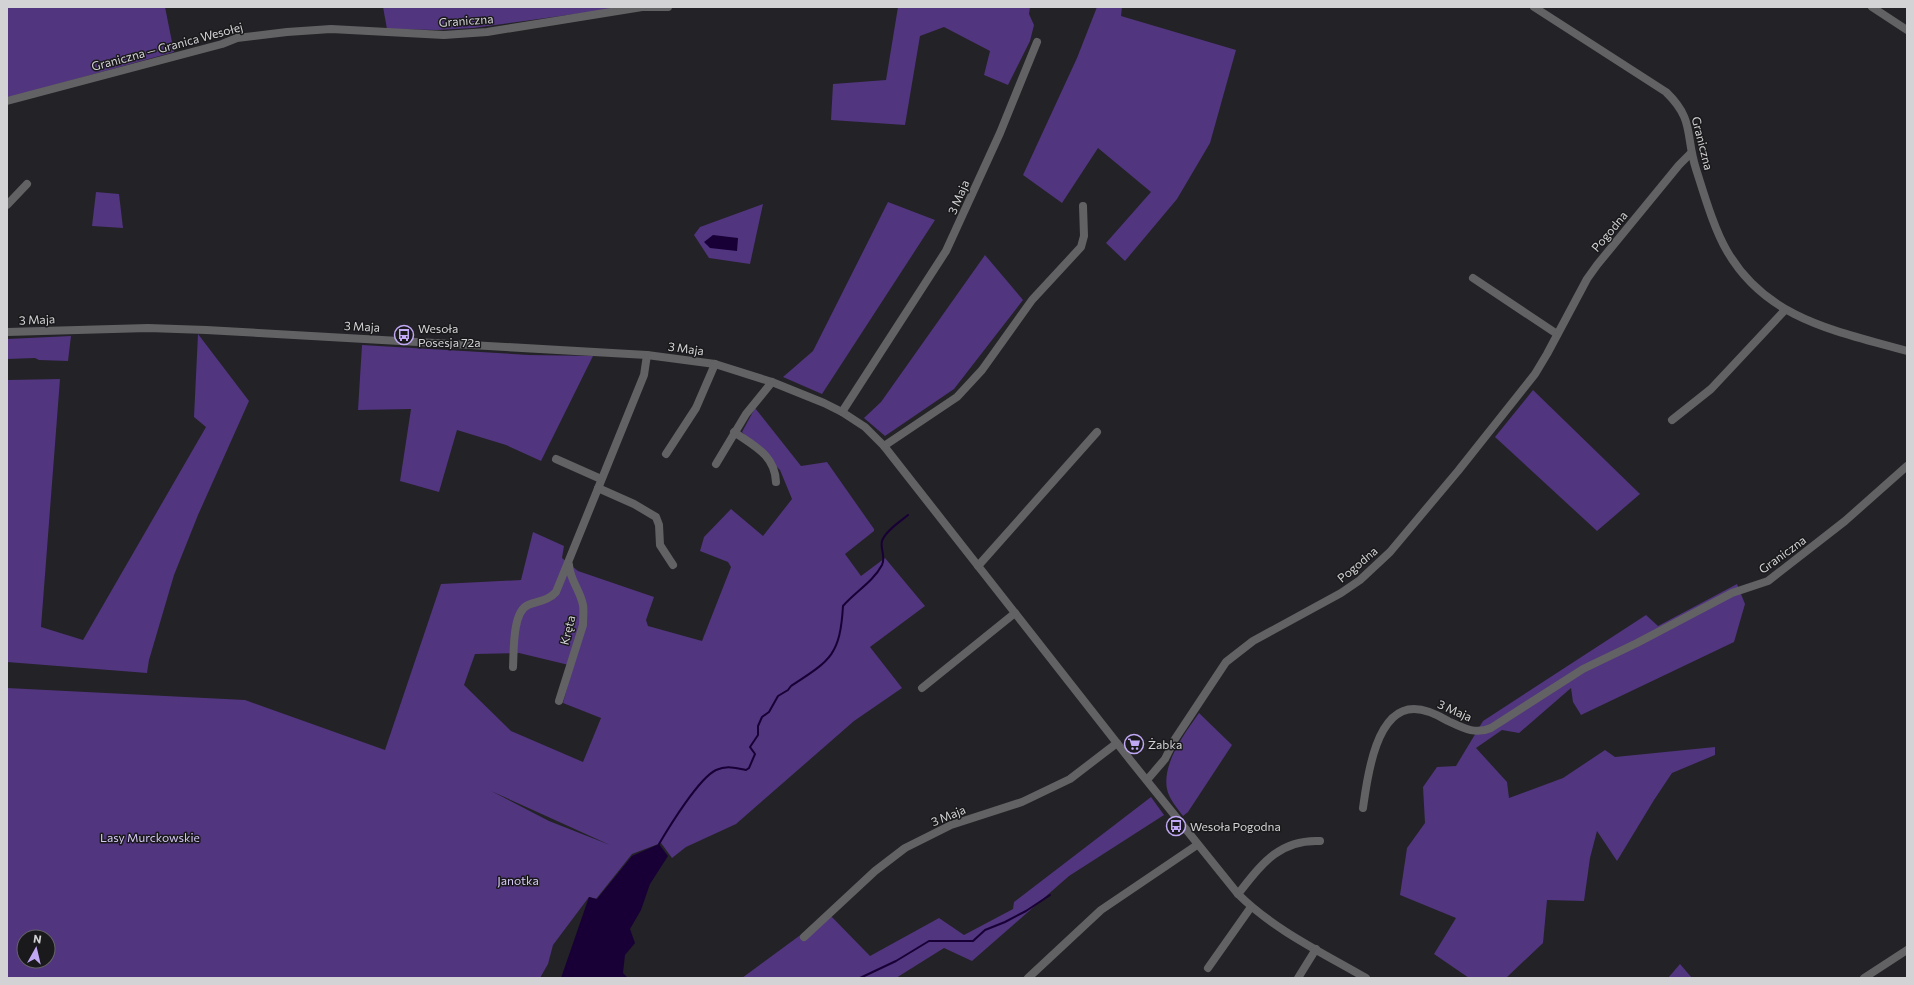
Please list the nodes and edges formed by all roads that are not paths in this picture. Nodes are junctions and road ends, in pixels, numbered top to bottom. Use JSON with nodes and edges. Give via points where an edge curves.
{"nodes":[{"id":1,"x":668,"y":7,"type":"edge"},
{"id":2,"x":1534,"y":7,"type":"edge"},
{"id":3,"x":1872,"y":7,"type":"edge"},
{"id":4,"x":1548,"y":10,"type":"edge"},
{"id":5,"x":1907,"y":30,"type":"edge"},
{"id":6,"x":432,"y":34,"type":"joint"},
{"id":7,"x":1037,"y":42,"type":"dead end"},
{"id":8,"x":7,"y":101,"type":"edge"},
{"id":9,"x":1691,"y":153,"type":"junction"},
{"id":10,"x":27,"y":184,"type":"dead end"},
{"id":11,"x":7,"y":205,"type":"edge"},
{"id":12,"x":1083,"y":206,"type":"dead end"},
{"id":13,"x":1473,"y":278,"type":"dead end"},
{"id":14,"x":1785,"y":310,"type":"junction"},
{"id":15,"x":7,"y":332,"type":"edge"},
{"id":16,"x":1557,"y":334,"type":"junction"},
{"id":17,"x":1907,"y":351,"type":"edge"},
{"id":18,"x":647,"y":355,"type":"junction"},
{"id":19,"x":715,"y":364,"type":"junction"},
{"id":20,"x":772,"y":382,"type":"junction"},
{"id":21,"x":842,"y":412,"type":"junction"},
{"id":22,"x":1672,"y":420,"type":"dead end"},
{"id":23,"x":734,"y":432,"type":"junction"},
{"id":24,"x":1097,"y":432,"type":"dead end"},
{"id":25,"x":884,"y":446,"type":"junction"},
{"id":26,"x":666,"y":454,"type":"dead end"},
{"id":27,"x":556,"y":459,"type":"dead end"},
{"id":28,"x":716,"y":464,"type":"dead end"},
{"id":29,"x":1907,"y":466,"type":"edge"},
{"id":30,"x":601,"y":479,"type":"junction"},
{"id":31,"x":776,"y":482,"type":"dead end"},
{"id":32,"x":598,"y":488,"type":"junction"},
{"id":33,"x":569,"y":565,"type":"junction"},
{"id":34,"x":673,"y":565,"type":"dead end"},
{"id":35,"x":978,"y":566,"type":"junction"},
{"id":36,"x":1015,"y":613,"type":"junction"},
{"id":37,"x":1631,"y":646,"type":"joint"},
{"id":38,"x":512,"y":667,"type":"dead end"},
{"id":39,"x":922,"y":688,"type":"dead end"},
{"id":40,"x":560,"y":701,"type":"dead end"},
{"id":41,"x":1116,"y":743,"type":"junction"},
{"id":42,"x":1147,"y":780,"type":"junction"},
{"id":43,"x":1363,"y":808,"type":"dead end"},
{"id":44,"x":1320,"y":841,"type":"dead end"},
{"id":45,"x":1197,"y":844,"type":"junction"},
{"id":46,"x":1238,"y":894,"type":"junction"},
{"id":47,"x":1251,"y":907,"type":"junction"},
{"id":48,"x":804,"y":937,"type":"dead end"},
{"id":49,"x":1316,"y":948,"type":"junction"},
{"id":50,"x":1907,"y":950,"type":"edge"},
{"id":51,"x":1208,"y":968,"type":"dead end"},
{"id":52,"x":1028,"y":978,"type":"edge"},
{"id":53,"x":1298,"y":978,"type":"edge"},
{"id":54,"x":1366,"y":978,"type":"edge"},
{"id":55,"x":1864,"y":978,"type":"edge"}],
"edges":[{"from":1,"to":6,"type":"street","name":"Graniczna","via":[[642,7],[487,32]]},
{"from":2,"to":4,"type":"street","name":"Graniczna"},
{"from":3,"to":5,"type":"street"},
{"from":4,"to":9,"type":"street","name":"Graniczna","via":[[1671,98],[1683,112],[1688,125]]},
{"from":6,"to":8,"type":"street","name":"Graniczna — Granica Wesołej","via":[[331,29],[237,38]]},
{"from":7,"to":21,"type":"street","name":"3 Maja","via":[[1006,120],[946,251]]},
{"from":9,"to":14,"type":"street","name":"Graniczna","via":[[1727,251],[1751,284]]},
{"from":9,"to":16,"type":"street","name":"Pogodna","via":[[1597,265]]},
{"from":10,"to":11,"type":"street"},
{"from":12,"to":25,"type":"street","via":[[1084,236],[1081,247],[1032,300],[982,370],[957,396]]},
{"from":13,"to":16,"type":"street"},
{"from":14,"to":17,"type":"street","name":"Graniczna","via":[[1811,322]]},
{"from":14,"to":22,"type":"street","via":[[1711,389]]},
{"from":15,"to":18,"type":"street","name":"3 Maja","via":[[184,329]]},
{"from":16,"to":42,"type":"street","name":"Pogodna","via":[[1535,374],[1390,552],[1360,580],[1341,593],[1253,641],[1226,662],[1175,739],[1165,759]]},
{"from":18,"to":19,"type":"street","name":"3 Maja"},
{"from":18,"to":30,"type":"street","via":[[644,375]]},
{"from":19,"to":20,"type":"street","name":"3 Maja"},
{"from":19,"to":26,"type":"street","name":"3 Maja","via":[[696,408]]},
{"from":20,"to":21,"type":"street","name":"3 Maja"},
{"from":20,"to":23,"type":"street"},
{"from":21,"to":25,"type":"street","name":"3 Maja","via":[[865,427]]},
{"from":23,"to":28,"type":"street"},
{"from":23,"to":31,"type":"street","via":[[763,452],[772,462]]},
{"from":24,"to":35,"type":"street"},
{"from":25,"to":35,"type":"street","name":"3 Maja"},
{"from":27,"to":30,"type":"street"},
{"from":29,"to":37,"type":"street","name":"Graniczna","via":[[1845,521],[1768,581],[1732,593]]},
{"from":30,"to":32,"type":"street"},
{"from":32,"to":33,"type":"street"},
{"from":32,"to":34,"type":"street","via":[[656,517],[660,545]]},
{"from":33,"to":38,"type":"street","via":[[552,596],[526,606],[519,613]]},
{"from":33,"to":40,"type":"street","name":"Kręta","via":[[570,576],[583,604],[584,613]]},
{"from":35,"to":36,"type":"street","name":"3 Maja"},
{"from":36,"to":39,"type":"street"},
{"from":36,"to":41,"type":"street","name":"3 Maja"},
{"from":37,"to":43,"type":"street","name":"3 Maja","via":[[1582,669],[1485,731],[1473,731],[1423,710],[1414,709],[1398,714],[1385,728],[1374,750]]},
{"from":41,"to":42,"type":"street","name":"3 Maja"},
{"from":41,"to":48,"type":"street","name":"3 Maja","via":[[1070,779],[1022,802],[951,825],[905,848],[875,871]]},
{"from":42,"to":45,"type":"street","name":"3 Maja"},
{"from":44,"to":46,"type":"street","via":[[1284,847],[1258,869]]},
{"from":45,"to":46,"type":"street","name":"3 Maja"},
{"from":45,"to":52,"type":"street","via":[[1101,910]]},
{"from":46,"to":47,"type":"street","name":"3 Maja"},
{"from":47,"to":49,"type":"street","name":"3 Maja","via":[[1272,923]]},
{"from":47,"to":51,"type":"street"},
{"from":49,"to":53,"type":"street"},
{"from":49,"to":54,"type":"street","name":"3 Maja"},
{"from":50,"to":55,"type":"street"}]}
